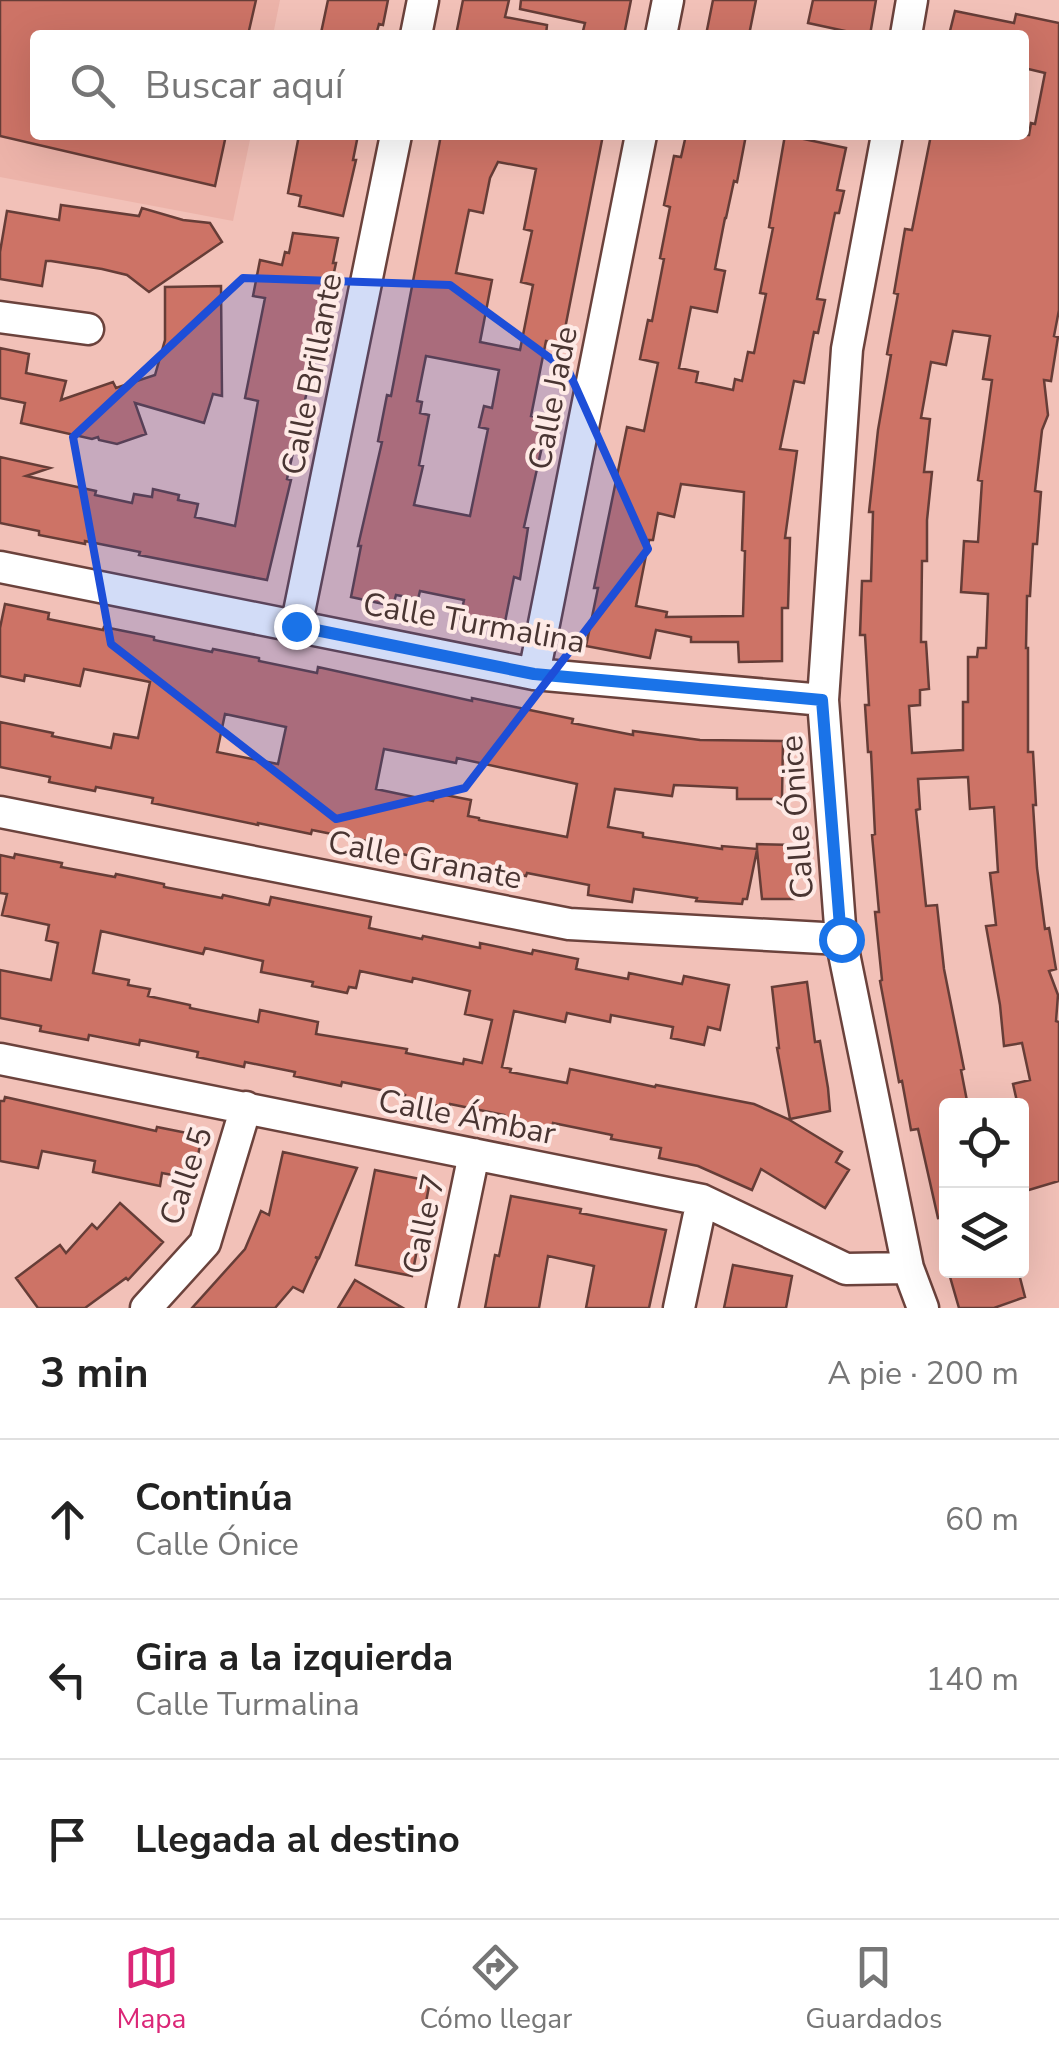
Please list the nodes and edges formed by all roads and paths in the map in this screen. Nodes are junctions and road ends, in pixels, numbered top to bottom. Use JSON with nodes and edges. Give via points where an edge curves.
{"nodes":[{"id":1,"x":424,"y":0,"type":"edge"},
{"id":2,"x":668,"y":0,"type":"edge"},
{"id":3,"x":912,"y":0,"type":"edge"},
{"id":4,"x":417,"y":30,"type":"edge"},
{"id":5,"x":662,"y":30,"type":"edge"},
{"id":6,"x":907,"y":30,"type":"edge"},
{"id":7,"x":395,"y":140,"type":"edge"},
{"id":8,"x":640,"y":140,"type":"edge"},
{"id":9,"x":886,"y":140,"type":"edge"},
{"id":10,"x":0,"y":317,"type":"edge"},
{"id":11,"x":88,"y":329,"type":"dead end"},
{"id":12,"x":0,"y":567,"type":"edge"},
{"id":13,"x":296,"y":626,"type":"junction"},
{"id":14,"x":534,"y":674,"type":"junction"},
{"id":15,"x":822,"y":700,"type":"junction"},
{"id":16,"x":0,"y":812,"type":"edge"},
{"id":17,"x":841,"y":939,"type":"junction"},
{"id":18,"x":0,"y":1059,"type":"edge"},
{"id":19,"x":246,"y":1107,"type":"junction"},
{"id":20,"x":474,"y":1154,"type":"junction"},
{"id":21,"x":702,"y":1200,"type":"junction"},
{"id":22,"x":908,"y":1268,"type":"junction"},
{"id":23,"x":146,"y":1308,"type":"edge"},
{"id":24,"x":442,"y":1308,"type":"edge"},
{"id":25,"x":679,"y":1308,"type":"edge"},
{"id":26,"x":924,"y":1308,"type":"edge"}],
"edges":[{"from":1,"to":4,"type":"street"},
{"from":2,"to":5,"type":"street"},
{"from":3,"to":6,"type":"street"},
{"from":7,"to":13,"type":"street","name":"Calle Brillante"},
{"from":8,"to":14,"type":"street","name":"Calle Jade"},
{"from":9,"to":15,"type":"street","name":"Calle Ónice","via":[[847,349]]},
{"from":10,"to":11,"type":"street"},
{"from":12,"to":13,"type":"street","name":"Calle Turmalina"},
{"from":13,"to":14,"type":"street","name":"Calle Turmalina"},
{"from":14,"to":15,"type":"street","name":"Calle Turmalina"},
{"from":15,"to":17,"type":"street","name":"Calle Ónice"},
{"from":16,"to":17,"type":"street","name":"Calle Granate","via":[[569,924]]},
{"from":17,"to":22,"type":"street","name":"Calle Ónice"},
{"from":18,"to":19,"type":"street","name":"Calle Ámbar"},
{"from":19,"to":20,"type":"street","name":"Calle Ámbar"},
{"from":19,"to":23,"type":"street","name":"Calle 5","via":[[205,1243]]},
{"from":20,"to":21,"type":"street","name":"Calle Ámbar"},
{"from":20,"to":24,"type":"street","name":"Calle 7"},
{"from":21,"to":22,"type":"street","name":"Calle Ámbar","via":[[846,1269]]},
{"from":21,"to":25,"type":"street"},
{"from":22,"to":26,"type":"street","name":"Calle Ónice"}]}
